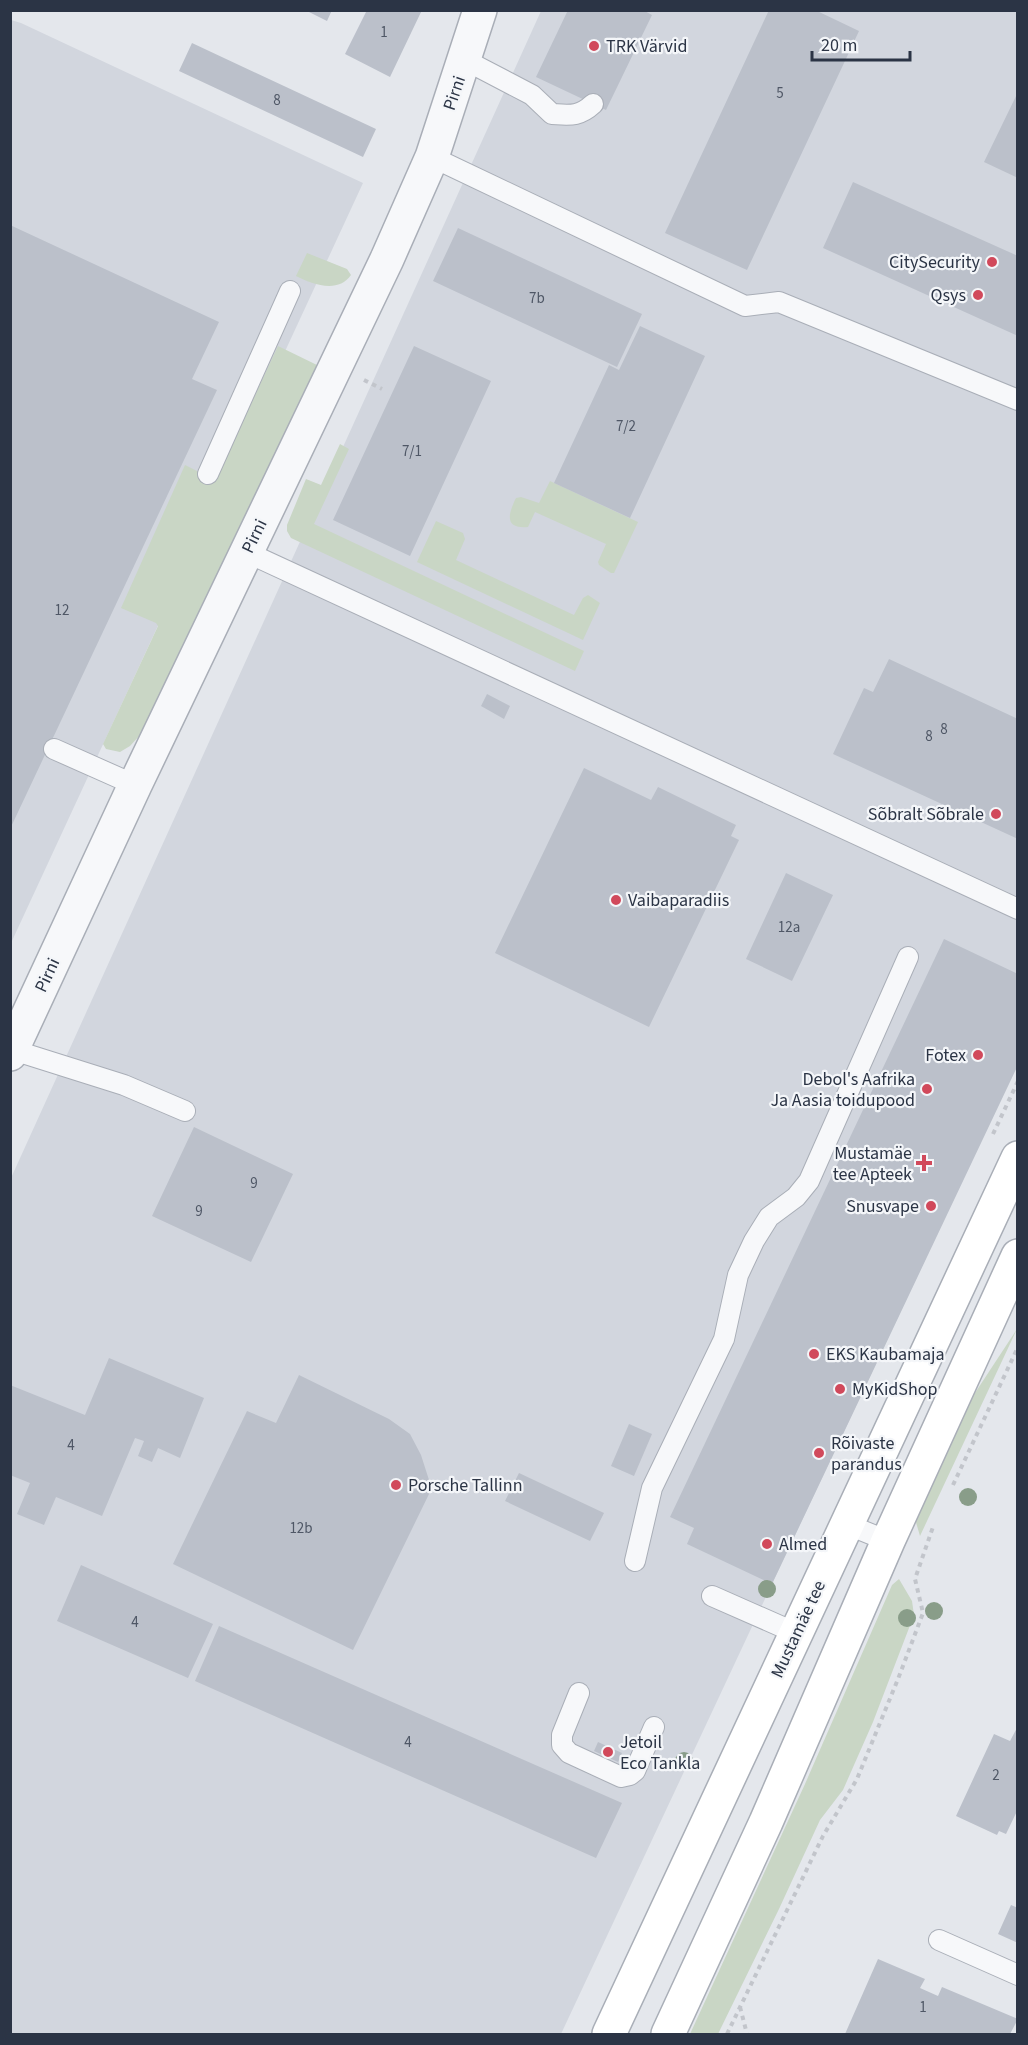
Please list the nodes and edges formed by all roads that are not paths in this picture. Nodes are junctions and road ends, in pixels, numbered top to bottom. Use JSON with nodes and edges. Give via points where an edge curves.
{"nodes":[{"id":1,"x":480,"y":10,"type":"edge"},
{"id":2,"x":465,"y":60,"type":"junction"},
{"id":3,"x":593,"y":104,"type":"dead end"},
{"id":4,"x":432,"y":157,"type":"junction"},
{"id":5,"x":290,"y":291,"type":"dead end"},
{"id":6,"x":1017,"y":400,"type":"edge"},
{"id":7,"x":208,"y":474,"type":"dead end"},
{"id":8,"x":246,"y":552,"type":"junction"},
{"id":9,"x":54,"y":749,"type":"dead end"},
{"id":10,"x":135,"y":785,"type":"junction"},
{"id":11,"x":1017,"y":909,"type":"edge"},
{"id":12,"x":908,"y":957,"type":"dead end"},
{"id":13,"x":11,"y":1052,"type":"edge"},
{"id":14,"x":185,"y":1112,"type":"dead end"},
{"id":15,"x":1017,"y":1158,"type":"edge"},
{"id":16,"x":1017,"y":1256,"type":"edge"},
{"id":17,"x":846,"y":1524,"type":"junction"},
{"id":18,"x":888,"y":1541,"type":"junction"},
{"id":19,"x":634,"y":1561,"type":"dead end"},
{"id":20,"x":712,"y":1596,"type":"dead end"},
{"id":21,"x":796,"y":1633,"type":"junction"},
{"id":22,"x":579,"y":1693,"type":"dead end"},
{"id":23,"x":654,"y":1727,"type":"dead end"},
{"id":24,"x":939,"y":1940,"type":"dead end"},
{"id":25,"x":1017,"y":1975,"type":"edge"},
{"id":26,"x":609,"y":2034,"type":"edge"},
{"id":27,"x":668,"y":2034,"type":"edge"}],
"edges":[{"from":1,"to":2,"type":"street","name":"Pirni"},
{"from":2,"to":3,"type":"lane","via":[[532,95],[552,114],[571,116]]},
{"from":2,"to":4,"type":"street","name":"Pirni"},
{"from":4,"to":6,"type":"lane","via":[[745,306],[779,302]]},
{"from":4,"to":8,"type":"street","name":"Pirni"},
{"from":5,"to":7,"type":"lane"},
{"from":8,"to":10,"type":"street","name":"Pirni"},
{"from":8,"to":11,"type":"lane"},
{"from":9,"to":10,"type":"lane"},
{"from":10,"to":13,"type":"street","name":"Pirni"},
{"from":12,"to":19,"type":"lane","via":[[809,1181],[796,1197],[770,1216],[738,1275],[724,1339],[652,1488]]},
{"from":13,"to":14,"type":"lane","via":[[124,1085]]},
{"from":15,"to":17,"type":"main road","name":"Mustamäe tee"},
{"from":16,"to":18,"type":"main road"},
{"from":17,"to":18,"type":"lane"},
{"from":17,"to":21,"type":"main road","name":"Mustamäe tee"},
{"from":18,"to":27,"type":"main road","via":[[766,1822]]},
{"from":20,"to":21,"type":"lane"},
{"from":21,"to":26,"type":"main road","name":"Mustamäe tee"},
{"from":22,"to":23,"type":"lane","via":[[562,1735],[562,1745],[569,1753],[600,1768],[621,1777],[630,1775]]},
{"from":24,"to":25,"type":"lane"}]}
